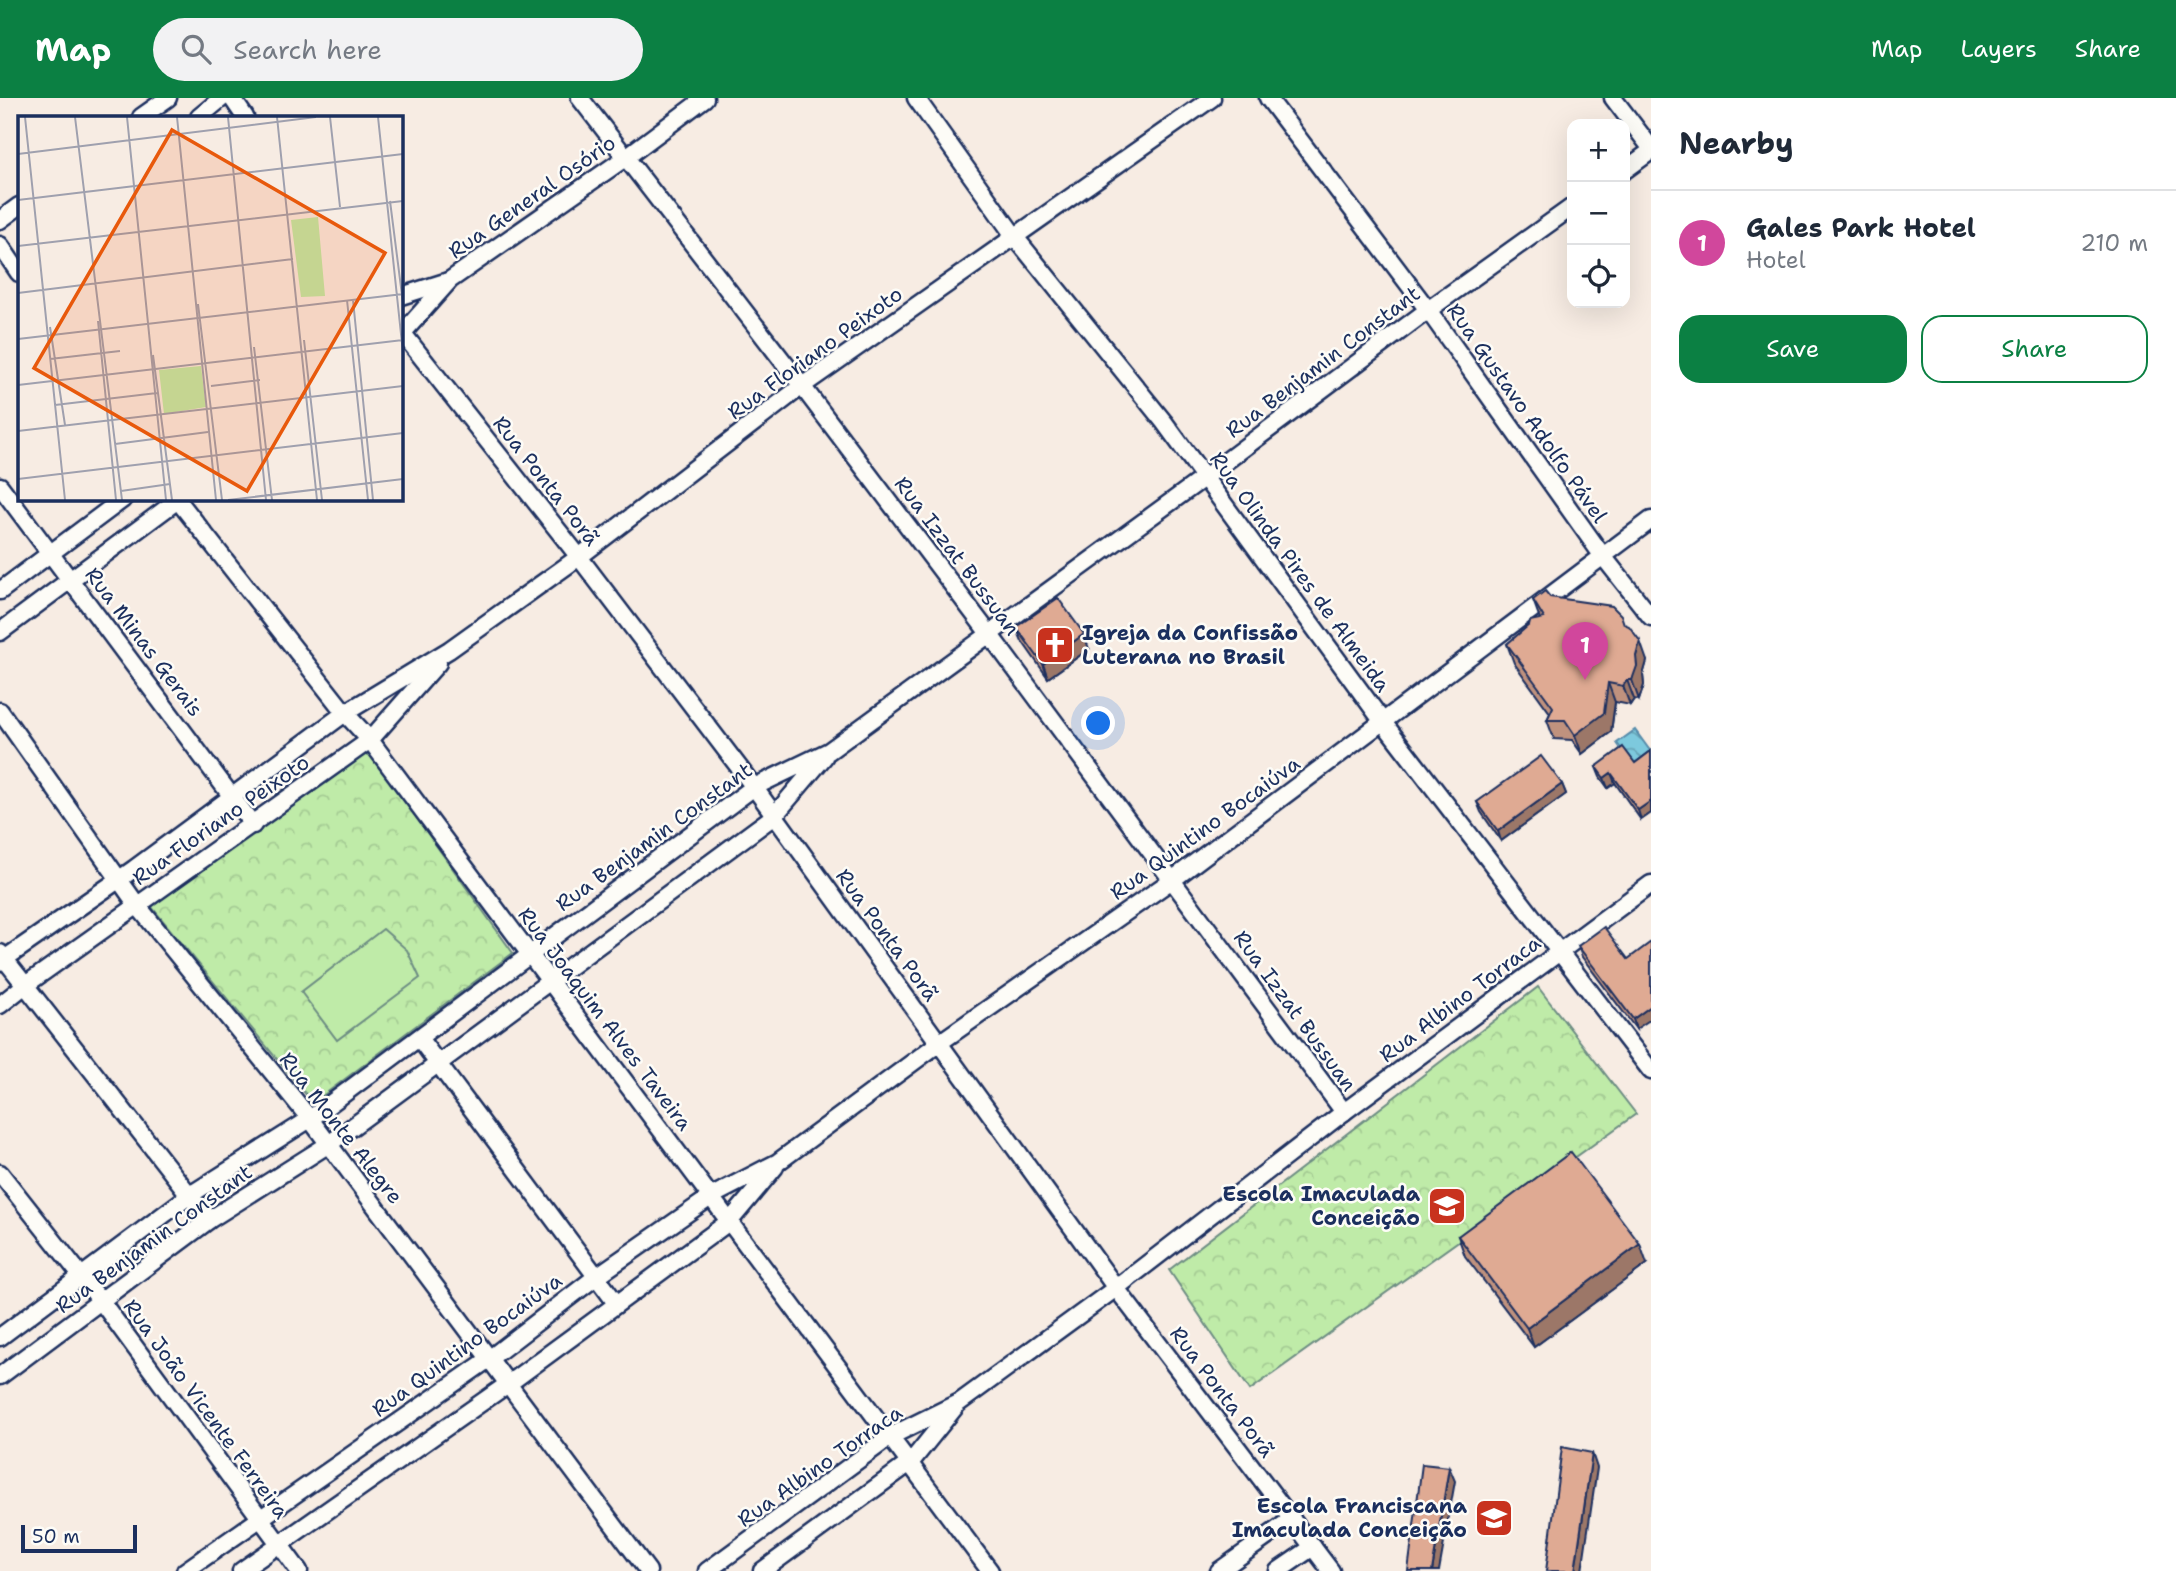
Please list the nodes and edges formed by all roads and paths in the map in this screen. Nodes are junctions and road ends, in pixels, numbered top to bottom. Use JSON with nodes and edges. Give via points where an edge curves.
{"nodes":[{"id":1,"x":168,"y":98,"type":"edge"},
{"id":2,"x":222,"y":98,"type":"edge"},
{"id":3,"x":232,"y":98,"type":"edge"},
{"id":4,"x":580,"y":98,"type":"edge"},
{"id":5,"x":705,"y":98,"type":"edge"},
{"id":6,"x":916,"y":98,"type":"edge"},
{"id":7,"x":1212,"y":98,"type":"edge"},
{"id":8,"x":1268,"y":98,"type":"edge"},
{"id":9,"x":1613,"y":98,"type":"edge"},
{"id":10,"x":142,"y":116,"type":"edge"},
{"id":11,"x":200,"y":116,"type":"edge"},
{"id":12,"x":244,"y":116,"type":"edge"},
{"id":13,"x":1651,"y":149,"type":"edge"},
{"id":14,"x":625,"y":158,"type":"junction"},
{"id":15,"x":1630,"y":166,"type":"edge"},
{"id":16,"x":18,"y":207,"type":"edge"},
{"id":17,"x":1567,"y":211,"type":"edge"},
{"id":18,"x":0,"y":220,"type":"edge"},
{"id":19,"x":1015,"y":237,"type":"junction"},
{"id":20,"x":0,"y":245,"type":"edge"},
{"id":21,"x":12,"y":263,"type":"edge"},
{"id":22,"x":450,"y":280,"type":"junction"},
{"id":23,"x":402,"y":296,"type":"edge"},
{"id":24,"x":1428,"y":310,"type":"junction"},
{"id":25,"x":402,"y":332,"type":"edge"},
{"id":26,"x":402,"y":334,"type":"edge"},
{"id":27,"x":802,"y":386,"type":"junction"},
{"id":28,"x":1205,"y":477,"type":"junction"},
{"id":29,"x":0,"y":486,"type":"edge"},
{"id":30,"x":122,"y":500,"type":"edge"},
{"id":31,"x":177,"y":500,"type":"edge"},
{"id":32,"x":179,"y":500,"type":"edge"},
{"id":33,"x":1651,"y":520,"type":"edge"},
{"id":34,"x":50,"y":553,"type":"junction"},
{"id":35,"x":1602,"y":555,"type":"junction"},
{"id":36,"x":579,"y":557,"type":"junction"},
{"id":37,"x":71,"y":580,"type":"junction"},
{"id":38,"x":0,"y":591,"type":"edge"},
{"id":39,"x":1651,"y":617,"type":"edge"},
{"id":40,"x":0,"y":632,"type":"edge"},
{"id":41,"x":990,"y":635,"type":"junction"},
{"id":42,"x":449,"y":650,"type":"junction"},
{"id":43,"x":0,"y":711,"type":"edge"},
{"id":44,"x":345,"y":713,"type":"junction"},
{"id":45,"x":1383,"y":722,"type":"junction"},
{"id":46,"x":370,"y":740,"type":"junction"},
{"id":47,"x":829,"y":751,"type":"junction"},
{"id":48,"x":754,"y":788,"type":"junction"},
{"id":49,"x":233,"y":797,"type":"junction"},
{"id":50,"x":774,"y":816,"type":"junction"},
{"id":51,"x":253,"y":825,"type":"junction"},
{"id":52,"x":120,"y":879,"type":"junction"},
{"id":53,"x":1172,"y":880,"type":"junction"},
{"id":54,"x":1651,"y":884,"type":"edge"},
{"id":55,"x":137,"y":905,"type":"junction"},
{"id":56,"x":1559,"y":951,"type":"junction"},
{"id":57,"x":529,"y":955,"type":"junction"},
{"id":58,"x":1,"y":958,"type":"edge"},
{"id":59,"x":550,"y":982,"type":"junction"},
{"id":60,"x":24,"y":986,"type":"junction"},
{"id":61,"x":0,"y":1005,"type":"edge"},
{"id":62,"x":419,"y":1038,"type":"junction"},
{"id":63,"x":939,"y":1043,"type":"junction"},
{"id":64,"x":439,"y":1064,"type":"junction"},
{"id":65,"x":1651,"y":1071,"type":"edge"},
{"id":66,"x":1344,"y":1112,"type":"junction"},
{"id":67,"x":310,"y":1119,"type":"junction"},
{"id":68,"x":329,"y":1144,"type":"junction"},
{"id":69,"x":778,"y":1162,"type":"junction"},
{"id":70,"x":0,"y":1174,"type":"edge"},
{"id":71,"x":190,"y":1195,"type":"junction"},
{"id":72,"x":712,"y":1196,"type":"junction"},
{"id":73,"x":209,"y":1220,"type":"junction"},
{"id":74,"x":730,"y":1221,"type":"junction"},
{"id":75,"x":597,"y":1276,"type":"junction"},
{"id":76,"x":81,"y":1277,"type":"junction"},
{"id":77,"x":1116,"y":1288,"type":"junction"},
{"id":78,"x":101,"y":1301,"type":"junction"},
{"id":79,"x":616,"y":1303,"type":"junction"},
{"id":80,"x":0,"y":1337,"type":"edge"},
{"id":81,"x":489,"y":1359,"type":"junction"},
{"id":82,"x":0,"y":1376,"type":"edge"},
{"id":83,"x":508,"y":1384,"type":"junction"},
{"id":84,"x":960,"y":1402,"type":"junction"},
{"id":85,"x":891,"y":1436,"type":"junction"},
{"id":86,"x":911,"y":1462,"type":"junction"},
{"id":87,"x":260,"y":1517,"type":"junction"},
{"id":88,"x":1292,"y":1519,"type":"junction"},
{"id":89,"x":279,"y":1543,"type":"junction"},
{"id":90,"x":1313,"y":1546,"type":"junction"},
{"id":91,"x":185,"y":1571,"type":"edge"},
{"id":92,"x":241,"y":1571,"type":"edge"},
{"id":93,"x":299,"y":1571,"type":"edge"},
{"id":94,"x":648,"y":1571,"type":"edge"},
{"id":95,"x":707,"y":1571,"type":"edge"},
{"id":96,"x":762,"y":1571,"type":"edge"},
{"id":97,"x":990,"y":1571,"type":"edge"},
{"id":98,"x":1219,"y":1571,"type":"edge"},
{"id":99,"x":1278,"y":1571,"type":"edge"},
{"id":100,"x":1331,"y":1571,"type":"edge"}],
"edges":[{"from":1,"to":10,"type":"street"},
{"from":2,"to":11,"type":"street"},
{"from":3,"to":12,"type":"street"},
{"from":4,"to":14,"type":"street","name":"Rua Izzat Bussuan"},
{"from":5,"to":14,"type":"street","name":"Rua General Osório"},
{"from":6,"to":19,"type":"street","name":"Rua Olinda Pires de Almeida"},
{"from":7,"to":19,"type":"street","name":"Rua Floriano Peixoto"},
{"from":8,"to":24,"type":"street","name":"Rua Gustavo Adolfo Pável"},
{"from":9,"to":13,"type":"street"},
{"from":13,"to":15,"type":"street"},
{"from":14,"to":22,"type":"street","name":"Rua General Osório"},
{"from":14,"to":27,"type":"street","name":"Rua Izzat Bussuan"},
{"from":16,"to":18,"type":"street"},
{"from":17,"to":24,"type":"street","name":"Rua Benjamin Constant"},
{"from":19,"to":27,"type":"street","name":"Rua Floriano Peixoto"},
{"from":19,"to":28,"type":"street","name":"Rua Olinda Pires de Almeida"},
{"from":20,"to":21,"type":"street"},
{"from":22,"to":23,"type":"street","name":"Rua General Osório"},
{"from":22,"to":25,"type":"street","name":"Rua General Osório"},
{"from":24,"to":28,"type":"street","name":"Rua Benjamin Constant"},
{"from":24,"to":35,"type":"street","name":"Rua Gustavo Adolfo Pável"},
{"from":26,"to":36,"type":"street","name":"Rua Ponta Porã"},
{"from":27,"to":36,"type":"street","name":"Rua Floriano Peixoto"},
{"from":27,"to":41,"type":"street","name":"Rua Izzat Bussuan"},
{"from":28,"to":41,"type":"street","name":"Rua Benjamin Constant"},
{"from":28,"to":45,"type":"street","name":"Rua Olinda Pires de Almeida"},
{"from":29,"to":34,"type":"street","name":"Rua Minas Gerais"},
{"from":30,"to":34,"type":"street"},
{"from":31,"to":37,"type":"street"},
{"from":32,"to":44,"type":"street","name":"Rua Joaquim Alves Taveira"},
{"from":33,"to":35,"type":"street","name":"Rua Quintino Bocaiúva"},
{"from":34,"to":37,"type":"street","name":"Rua Minas Gerais"},
{"from":34,"to":38,"type":"street"},
{"from":35,"to":39,"type":"street","name":"Rua Gustavo Adolfo Pável"},
{"from":35,"to":45,"type":"street","name":"Rua Quintino Bocaiúva"},
{"from":36,"to":42,"type":"street","name":"Rua Floriano Peixoto"},
{"from":36,"to":48,"type":"street","name":"Rua Ponta Porã"},
{"from":37,"to":40,"type":"street"},
{"from":37,"to":49,"type":"street","name":"Rua Minas Gerais"},
{"from":41,"to":47,"type":"street","name":"Rua Benjamin Constant"},
{"from":41,"to":53,"type":"street","name":"Rua Izzat Bussuan"},
{"from":42,"to":44,"type":"street","name":"Rua Floriano Peixoto"},
{"from":42,"to":46,"type":"street","name":"Rua Floriano Peixoto"},
{"from":43,"to":52,"type":"street","name":"Rua Monte Alegre"},
{"from":44,"to":46,"type":"street","name":"Rua Joaquim Alves Taveira"},
{"from":44,"to":49,"type":"street","name":"Rua Floriano Peixoto"},
{"from":45,"to":53,"type":"street","name":"Rua Quintino Bocaiúva"},
{"from":45,"to":56,"type":"street","name":"Rua Olinda Pires de Almeida"},
{"from":46,"to":51,"type":"street","name":"Rua Floriano Peixoto"},
{"from":46,"to":57,"type":"street","name":"Rua Joaquim Alves Taveira"},
{"from":47,"to":48,"type":"street","name":"Rua Benjamin Constant"},
{"from":47,"to":50,"type":"street","name":"Rua Benjamin Constant"},
{"from":48,"to":50,"type":"street","name":"Rua Ponta Porã"},
{"from":48,"to":57,"type":"street","name":"Rua Benjamin Constant"},
{"from":49,"to":51,"type":"street","name":"Rua Minas Gerais"},
{"from":49,"to":52,"type":"street","name":"Rua Floriano Peixoto"},
{"from":50,"to":59,"type":"street","name":"Rua Benjamin Constant"},
{"from":50,"to":63,"type":"street","name":"Rua Ponta Porã"},
{"from":51,"to":55,"type":"street","name":"Rua Floriano Peixoto"},
{"from":52,"to":55,"type":"street","name":"Rua Monte Alegre"},
{"from":52,"to":58,"type":"street","name":"Rua Floriano Peixoto"},
{"from":53,"to":63,"type":"street","name":"Rua Quintino Bocaiúva"},
{"from":53,"to":66,"type":"street","name":"Rua Izzat Bussuan"},
{"from":54,"to":56,"type":"street","name":"Rua Albino Torraca"},
{"from":55,"to":60,"type":"street","name":"Rua Floriano Peixoto"},
{"from":55,"to":67,"type":"street","name":"Rua Monte Alegre"},
{"from":56,"to":65,"type":"street","name":"Rua Olinda Pires de Almeida"},
{"from":56,"to":66,"type":"street","name":"Rua Albino Torraca"},
{"from":57,"to":59,"type":"street","name":"Rua Joaquim Alves Taveira"},
{"from":57,"to":62,"type":"street","name":"Rua Benjamin Constant"},
{"from":58,"to":60,"type":"street"},
{"from":59,"to":64,"type":"street","name":"Rua Benjamin Constant"},
{"from":59,"to":72,"type":"street","name":"Rua Joaquim Alves Taveira"},
{"from":60,"to":61,"type":"street","name":"Rua Floriano Peixoto"},
{"from":60,"to":71,"type":"street"},
{"from":62,"to":64,"type":"street"},
{"from":62,"to":67,"type":"street","name":"Rua Benjamin Constant"},
{"from":63,"to":69,"type":"street","name":"Rua Quintino Bocaiúva"},
{"from":63,"to":77,"type":"street","name":"Rua Ponta Porã"},
{"from":64,"to":68,"type":"street","name":"Rua Benjamin Constant"},
{"from":64,"to":75,"type":"street"},
{"from":66,"to":77,"type":"street","name":"Rua Albino Torraca"},
{"from":67,"to":68,"type":"street","name":"Rua Monte Alegre"},
{"from":67,"to":71,"type":"street","name":"Rua Benjamin Constant"},
{"from":68,"to":73,"type":"street","name":"Rua Benjamin Constant"},
{"from":68,"to":81,"type":"street","name":"Rua Monte Alegre"},
{"from":69,"to":72,"type":"street","name":"Rua Quintino Bocaiúva"},
{"from":69,"to":74,"type":"street","name":"Rua Quintino Bocaiúva"},
{"from":70,"to":76,"type":"street","name":"Rua João Vicente Ferreira"},
{"from":71,"to":73,"type":"street"},
{"from":71,"to":76,"type":"street","name":"Rua Benjamin Constant"},
{"from":72,"to":74,"type":"street","name":"Rua Joaquim Alves Taveira"},
{"from":72,"to":75,"type":"street","name":"Rua Quintino Bocaiúva"},
{"from":73,"to":78,"type":"street","name":"Rua Benjamin Constant"},
{"from":74,"to":79,"type":"street","name":"Rua Quintino Bocaiúva"},
{"from":74,"to":85,"type":"street","name":"Rua Joaquim Alves Taveira"},
{"from":75,"to":79,"type":"street"},
{"from":75,"to":81,"type":"street","name":"Rua Quintino Bocaiúva"},
{"from":76,"to":78,"type":"street","name":"Rua João Vicente Ferreira"},
{"from":76,"to":80,"type":"street","name":"Rua Benjamin Constant"},
{"from":77,"to":84,"type":"street","name":"Rua Albino Torraca"},
{"from":77,"to":88,"type":"street","name":"Rua Ponta Porã"},
{"from":78,"to":82,"type":"street","name":"Rua Benjamin Constant"},
{"from":78,"to":87,"type":"street","name":"Rua João Vicente Ferreira"},
{"from":79,"to":83,"type":"street","name":"Rua Quintino Bocaiúva"},
{"from":81,"to":83,"type":"street","name":"Rua Monte Alegre"},
{"from":81,"to":87,"type":"street","name":"Rua Quintino Bocaiúva"},
{"from":83,"to":89,"type":"street","name":"Rua Quintino Bocaiúva"},
{"from":83,"to":94,"type":"street","name":"Rua Monte Alegre"},
{"from":84,"to":85,"type":"street","name":"Rua Albino Torraca"},
{"from":84,"to":86,"type":"street","name":"Rua Albino Torraca"},
{"from":85,"to":86,"type":"street","name":"Rua Joaquim Alves Taveira"},
{"from":85,"to":95,"type":"street","name":"Rua Albino Torraca"},
{"from":86,"to":96,"type":"street","name":"Rua Albino Torraca"},
{"from":86,"to":97,"type":"street","name":"Rua Joaquim Alves Taveira"},
{"from":87,"to":89,"type":"street","name":"Rua João Vicente Ferreira"},
{"from":87,"to":91,"type":"street","name":"Rua Quintino Bocaiúva"},
{"from":88,"to":90,"type":"street","name":"Rua Ponta Porã"},
{"from":88,"to":98,"type":"street"},
{"from":89,"to":92,"type":"street","name":"Rua Quintino Bocaiúva"},
{"from":89,"to":93,"type":"street","name":"Rua João Vicente Ferreira"},
{"from":90,"to":99,"type":"street"},
{"from":90,"to":100,"type":"street","name":"Rua Ponta Porã"}]}
